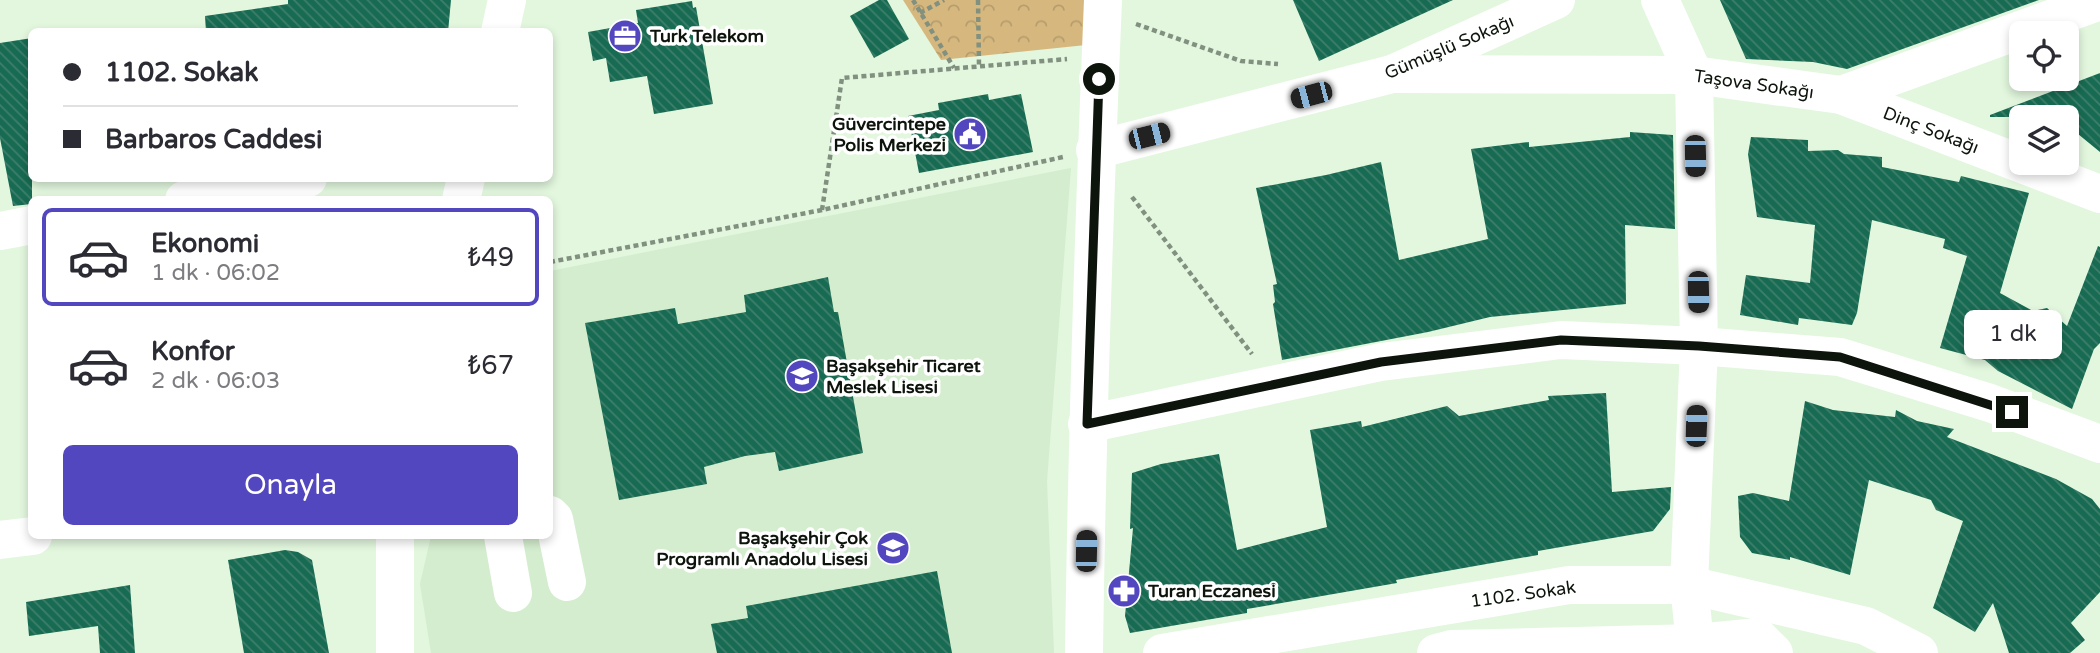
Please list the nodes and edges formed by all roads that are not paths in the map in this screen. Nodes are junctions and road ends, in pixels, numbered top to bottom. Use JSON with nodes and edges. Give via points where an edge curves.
{"nodes":[{"id":1,"x":507,"y":0,"type":"edge"},
{"id":2,"x":1556,"y":0,"type":"edge"},
{"id":3,"x":1660,"y":0,"type":"edge"},
{"id":4,"x":2100,"y":1,"type":"edge"},
{"id":5,"x":1102,"y":6,"type":"edge"},
{"id":6,"x":501,"y":28,"type":"edge"},
{"id":7,"x":1392,"y":74,"type":"junction"},
{"id":8,"x":1694,"y":75,"type":"junction"},
{"id":9,"x":1841,"y":95,"type":"junction"},
{"id":10,"x":1096,"y":150,"type":"junction"},
{"id":11,"x":285,"y":182,"type":"edge"},
{"id":12,"x":2100,"y":194,"type":"edge"},
{"id":13,"x":206,"y":196,"type":"edge"},
{"id":14,"x":28,"y":227,"type":"edge"},
{"id":15,"x":0,"y":231,"type":"edge"},
{"id":16,"x":1699,"y":346,"type":"junction"},
{"id":17,"x":1087,"y":424,"type":"junction"},
{"id":18,"x":2100,"y":444,"type":"edge"},
{"id":19,"x":553,"y":518,"type":"edge"},
{"id":20,"x":28,"y":537,"type":"edge"},
{"id":21,"x":395,"y":539,"type":"edge"},
{"id":22,"x":504,"y":539,"type":"edge"},
{"id":23,"x":0,"y":540,"type":"edge"},
{"id":24,"x":567,"y":582,"type":"dead end"},
{"id":25,"x":1689,"y":585,"type":"junction"},
{"id":26,"x":513,"y":593,"type":"dead end"},
{"id":27,"x":1300,"y":641,"type":"edge"},
{"id":28,"x":1250,"y":646,"type":"edge"},
{"id":29,"x":1696,"y":648,"type":"edge"},
{"id":30,"x":395,"y":653,"type":"edge"},
{"id":31,"x":1084,"y":653,"type":"edge"},
{"id":32,"x":1162,"y":653,"type":"edge"},
{"id":33,"x":1436,"y":653,"type":"edge"},
{"id":34,"x":1774,"y":653,"type":"edge"},
{"id":35,"x":1919,"y":653,"type":"edge"}],
"edges":[{"from":1,"to":6,"type":"street"},
{"from":2,"to":7,"type":"street","name":"Gümüşlü Sokağı"},
{"from":3,"to":8,"type":"street"},
{"from":4,"to":9,"type":"street","name":"Taşova Sokağı"},
{"from":5,"to":10,"type":"street"},
{"from":7,"to":8,"type":"street","name":"Taşova Sokağı"},
{"from":7,"to":10,"type":"street","name":"Gümüşlü Sokağı"},
{"from":8,"to":9,"type":"street","name":"Taşova Sokağı"},
{"from":8,"to":16,"type":"street"},
{"from":9,"to":12,"type":"street","name":"Dinç Sokağı"},
{"from":10,"to":17,"type":"street"},
{"from":11,"to":13,"type":"street"},
{"from":14,"to":15,"type":"street"},
{"from":16,"to":17,"type":"street","via":[[1561,340],[1381,362]]},
{"from":16,"to":18,"type":"street","via":[[1840,357]]},
{"from":16,"to":25,"type":"street"},
{"from":17,"to":31,"type":"street"},
{"from":19,"to":24,"type":"street"},
{"from":20,"to":23,"type":"street"},
{"from":21,"to":30,"type":"street"},
{"from":22,"to":26,"type":"street"},
{"from":25,"to":27,"type":"street","name":"1102. Sokak","via":[[1569,585]]},
{"from":25,"to":29,"type":"street"},
{"from":25,"to":35,"type":"street","name":"1102. Sokak","via":[[1866,626]]},
{"from":27,"to":28,"type":"street","name":"1102. Sokak"},
{"from":28,"to":32,"type":"street","name":"1102. Sokak"},
{"from":29,"to":33,"type":"street","via":[[1451,649]]},
{"from":29,"to":34,"type":"street","via":[[1758,637]]}]}
